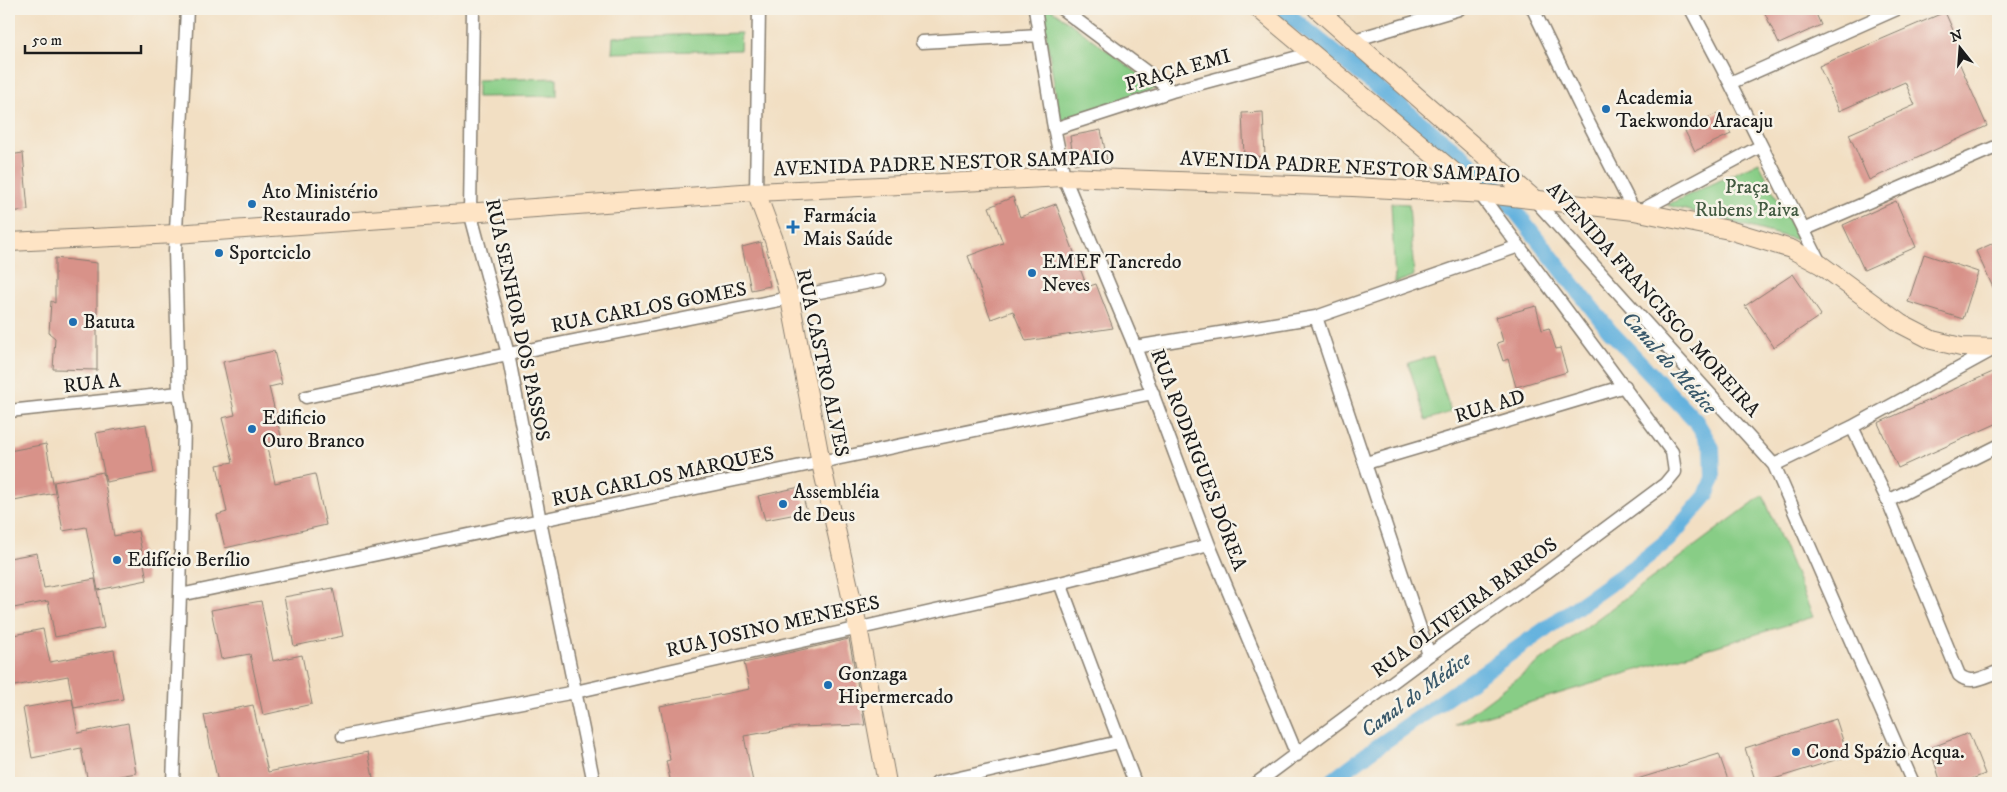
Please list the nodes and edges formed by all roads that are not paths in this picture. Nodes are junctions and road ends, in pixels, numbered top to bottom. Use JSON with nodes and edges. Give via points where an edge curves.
{"nodes":[{"id":1,"x":187,"y":9,"type":"edge"},
{"id":2,"x":473,"y":9,"type":"edge"},
{"id":3,"x":759,"y":9,"type":"edge"},
{"id":4,"x":1035,"y":9,"type":"edge"},
{"id":5,"x":1062,"y":9,"type":"edge"},
{"id":6,"x":1259,"y":9,"type":"edge"},
{"id":7,"x":1317,"y":9,"type":"edge"},
{"id":8,"x":1459,"y":9,"type":"edge"},
{"id":9,"x":1533,"y":9,"type":"edge"},
{"id":10,"x":1691,"y":9,"type":"edge"},
{"id":11,"x":1897,"y":9,"type":"edge"},
{"id":12,"x":1038,"y":35,"type":"junction"},
{"id":13,"x":1354,"y":40,"type":"junction"},
{"id":14,"x":922,"y":42,"type":"dead end"},
{"id":15,"x":1313,"y":53,"type":"junction"},
{"id":16,"x":1730,"y":83,"type":"junction"},
{"id":17,"x":1172,"y":91,"type":"junction"},
{"id":18,"x":1054,"y":129,"type":"junction"},
{"id":19,"x":1761,"y":146,"type":"junction"},
{"id":20,"x":1998,"y":146,"type":"edge"},
{"id":21,"x":1064,"y":177,"type":"junction"},
{"id":22,"x":756,"y":192,"type":"junction"},
{"id":23,"x":1483,"y":194,"type":"junction"},
{"id":24,"x":1530,"y":198,"type":"junction"},
{"id":25,"x":1636,"y":211,"type":"junction"},
{"id":26,"x":470,"y":212,"type":"junction"},
{"id":27,"x":1803,"y":230,"type":"junction"},
{"id":28,"x":176,"y":234,"type":"junction"},
{"id":29,"x":9,"y":242,"type":"edge"},
{"id":30,"x":1519,"y":246,"type":"junction"},
{"id":31,"x":1821,"y":265,"type":"junction"},
{"id":32,"x":880,"y":280,"type":"dead end"},
{"id":33,"x":790,"y":299,"type":"junction"},
{"id":34,"x":1316,"y":317,"type":"junction"},
{"id":35,"x":1136,"y":347,"type":"junction"},
{"id":36,"x":1996,"y":348,"type":"edge"},
{"id":37,"x":508,"y":354,"type":"junction"},
{"id":38,"x":1625,"y":386,"type":"junction"},
{"id":39,"x":1153,"y":393,"type":"junction"},
{"id":40,"x":179,"y":394,"type":"junction"},
{"id":41,"x":306,"y":397,"type":"dead end"},
{"id":42,"x":9,"y":412,"type":"edge"},
{"id":43,"x":1852,"y":427,"type":"junction"},
{"id":44,"x":1998,"y":446,"type":"edge"},
{"id":45,"x":821,"y":463,"type":"junction"},
{"id":46,"x":1366,"y":463,"type":"junction"},
{"id":47,"x":1774,"y":465,"type":"junction"},
{"id":48,"x":1888,"y":501,"type":"junction"},
{"id":49,"x":540,"y":521,"type":"junction"},
{"id":50,"x":1209,"y":545,"type":"junction"},
{"id":51,"x":1060,"y":583,"type":"junction"},
{"id":52,"x":180,"y":595,"type":"junction"},
{"id":53,"x":858,"y":627,"type":"junction"},
{"id":54,"x":1429,"y":655,"type":"junction"},
{"id":55,"x":1998,"y":672,"type":"edge"},
{"id":56,"x":574,"y":692,"type":"junction"},
{"id":57,"x":344,"y":736,"type":"dead end"},
{"id":58,"x":1119,"y":742,"type":"junction"},
{"id":59,"x":1297,"y":755,"type":"junction"},
{"id":60,"x":173,"y":783,"type":"edge"},
{"id":61,"x":594,"y":783,"type":"edge"},
{"id":62,"x":887,"y":783,"type":"edge"},
{"id":63,"x":937,"y":783,"type":"edge"},
{"id":64,"x":1135,"y":783,"type":"edge"},
{"id":65,"x":1257,"y":783,"type":"edge"},
{"id":66,"x":1913,"y":783,"type":"edge"}],
"edges":[{"from":1,"to":28,"type":"street"},
{"from":2,"to":26,"type":"street","name":"RUA SENHOR DOS PASSOS"},
{"from":3,"to":22,"type":"street","name":"RUA CASTRO ALVES"},
{"from":4,"to":12,"type":"street","name":"RUA RODRIGUES DÓREA"},
{"from":5,"to":17,"type":"street"},
{"from":6,"to":15,"type":"main road"},
{"from":7,"to":13,"type":"main road","name":"AVENIDA FRANCISCO MOREIRA"},
{"from":8,"to":13,"type":"street"},
{"from":9,"to":25,"type":"street"},
{"from":10,"to":16,"type":"street"},
{"from":11,"to":16,"type":"street"},
{"from":12,"to":14,"type":"street"},
{"from":12,"to":18,"type":"street","name":"RUA RODRIGUES DÓREA"},
{"from":13,"to":24,"type":"main road","name":"AVENIDA FRANCISCO MOREIRA"},
{"from":15,"to":17,"type":"street","name":"PRAÇA EMI"},
{"from":15,"to":23,"type":"main road"},
{"from":16,"to":19,"type":"street"},
{"from":17,"to":18,"type":"street","name":"PRAÇA EMI"},
{"from":18,"to":21,"type":"street","name":"RUA RODRIGUES DÓREA"},
{"from":19,"to":25,"type":"street"},
{"from":19,"to":27,"type":"street"},
{"from":20,"to":27,"type":"street"},
{"from":21,"to":22,"type":"main road","name":"AVENIDA PADRE NESTOR SAMPAIO"},
{"from":21,"to":23,"type":"main road","name":"AVENIDA PADRE NESTOR SAMPAIO"},
{"from":21,"to":35,"type":"street","name":"RUA RODRIGUES DÓREA"},
{"from":22,"to":26,"type":"main road","name":"AVENIDA PADRE NESTOR SAMPAIO"},
{"from":22,"to":33,"type":"main road","name":"RUA CASTRO ALVES","via":[[774,240]]},
{"from":23,"to":24,"type":"main road","name":"AVENIDA PADRE NESTOR SAMPAIO"},
{"from":23,"to":30,"type":"street"},
{"from":24,"to":25,"type":"main road","name":"AVENIDA PADRE NESTOR SAMPAIO"},
{"from":24,"to":47,"type":"street","name":"AVENIDA FRANCISCO MOREIRA"},
{"from":25,"to":31,"type":"main road","name":"AVENIDA PADRE NESTOR SAMPAIO","via":[[1728,230],[1791,249]]},
{"from":26,"to":28,"type":"main road","name":"AVENIDA PADRE NESTOR SAMPAIO"},
{"from":26,"to":37,"type":"street","name":"RUA SENHOR DOS PASSOS"},
{"from":27,"to":31,"type":"street"},
{"from":28,"to":29,"type":"main road","name":"AVENIDA PADRE NESTOR SAMPAIO"},
{"from":28,"to":40,"type":"street"},
{"from":30,"to":34,"type":"street"},
{"from":30,"to":38,"type":"street"},
{"from":31,"to":36,"type":"main road","name":"AVENIDA PADRE NESTOR SAMPAIO","via":[[1901,324],[1932,340],[1961,347]]},
{"from":32,"to":33,"type":"street","name":"RUA CARLOS GOMES"},
{"from":33,"to":37,"type":"street","name":"RUA CARLOS GOMES"},
{"from":33,"to":45,"type":"main road","name":"RUA CASTRO ALVES"},
{"from":34,"to":35,"type":"street"},
{"from":34,"to":46,"type":"street"},
{"from":35,"to":39,"type":"street","name":"RUA RODRIGUES DÓREA"},
{"from":36,"to":43,"type":"street"},
{"from":37,"to":41,"type":"street","name":"RUA CARLOS GOMES"},
{"from":37,"to":49,"type":"street","name":"RUA SENHOR DOS PASSOS"},
{"from":38,"to":46,"type":"street","name":"RUA AD"},
{"from":38,"to":54,"type":"street","name":"RUA OLIVEIRA BARROS","via":[[1672,452],[1675,472],[1665,484]]},
{"from":39,"to":45,"type":"street","name":"RUA CARLOS MARQUES"},
{"from":39,"to":50,"type":"street","name":"RUA RODRIGUES DÓREA"},
{"from":40,"to":42,"type":"street","name":"RUA A"},
{"from":40,"to":52,"type":"street","via":[[184,426]]},
{"from":43,"to":47,"type":"street"},
{"from":43,"to":48,"type":"street"},
{"from":44,"to":48,"type":"street"},
{"from":45,"to":49,"type":"street","name":"RUA CARLOS MARQUES"},
{"from":45,"to":53,"type":"main road","name":"RUA CASTRO ALVES"},
{"from":46,"to":54,"type":"street"},
{"from":47,"to":66,"type":"street","name":"AVENIDA FRANCISCO MOREIRA"},
{"from":48,"to":55,"type":"street","via":[[1959,675],[1972,681]]},
{"from":49,"to":52,"type":"street","name":"RUA CARLOS MARQUES"},
{"from":49,"to":56,"type":"street","name":"RUA SENHOR DOS PASSOS"},
{"from":50,"to":51,"type":"street","name":"RUA JOSINO MENESES"},
{"from":50,"to":59,"type":"street","name":"RUA RODRIGUES DÓREA"},
{"from":51,"to":53,"type":"street","name":"RUA JOSINO MENESES"},
{"from":51,"to":58,"type":"street"},
{"from":52,"to":60,"type":"street"},
{"from":53,"to":56,"type":"street","name":"RUA JOSINO MENESES"},
{"from":53,"to":62,"type":"main road","name":"RUA CASTRO ALVES"},
{"from":54,"to":59,"type":"street","name":"RUA OLIVEIRA BARROS"},
{"from":56,"to":57,"type":"street","name":"RUA JOSINO MENESES"},
{"from":56,"to":61,"type":"street","name":"RUA SENHOR DOS PASSOS"},
{"from":58,"to":63,"type":"street"},
{"from":58,"to":64,"type":"street"},
{"from":59,"to":65,"type":"street","name":"RUA OLIVEIRA BARROS"}]}
